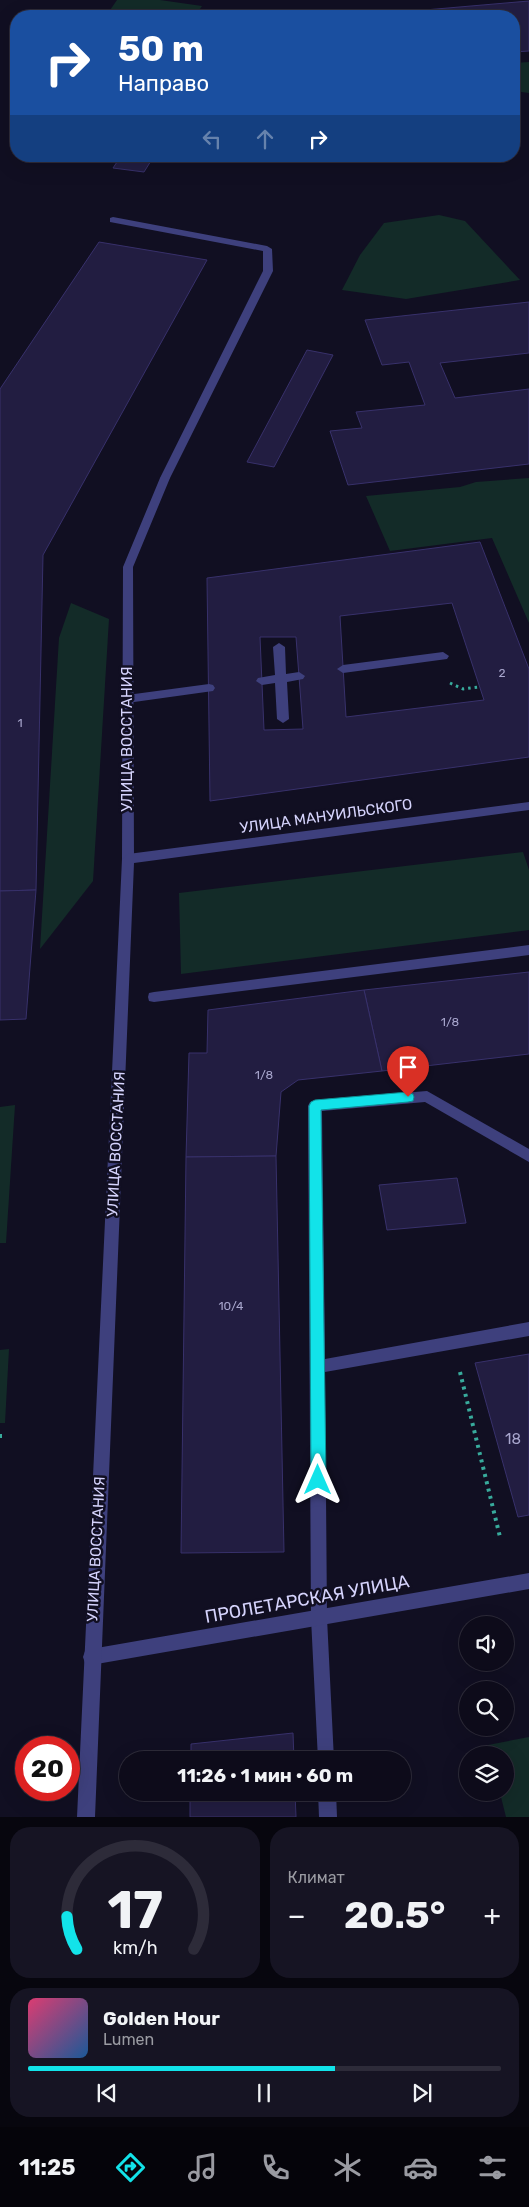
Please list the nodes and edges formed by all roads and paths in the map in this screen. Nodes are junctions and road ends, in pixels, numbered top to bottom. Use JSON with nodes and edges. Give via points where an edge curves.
{"nodes":[{"id":1,"x":113,"y":220,"type":"dead end"},
{"id":2,"x":278,"y":647,"type":"dead end"},
{"id":3,"x":443,"y":656,"type":"dead end"},
{"id":4,"x":343,"y":670,"type":"dead end"},
{"id":5,"x":299,"y":676,"type":"dead end"},
{"id":6,"x":280,"y":678,"type":"junction"},
{"id":7,"x":262,"y":681,"type":"dead end"},
{"id":8,"x":209,"y":688,"type":"dead end"},
{"id":9,"x":128,"y":699,"type":"junction"},
{"id":10,"x":283,"y":719,"type":"dead end"},
{"id":11,"x":529,"y":806,"type":"edge"},
{"id":12,"x":128,"y":859,"type":"junction"},
{"id":13,"x":529,"y":950,"type":"edge"},
{"id":14,"x":154,"y":997,"type":"dead end"},
{"id":15,"x":529,"y":1156,"type":"edge"},
{"id":16,"x":529,"y":1329,"type":"edge"},
{"id":17,"x":454,"y":1343,"type":"junction"},
{"id":18,"x":318,"y":1368,"type":"junction"},
{"id":19,"x":500,"y":1537,"type":"dead end"},
{"id":20,"x":529,"y":1581,"type":"edge"},
{"id":21,"x":319,"y":1618,"type":"junction"},
{"id":22,"x":91,"y":1657,"type":"junction"},
{"id":23,"x":326,"y":1751,"type":"edge"},
{"id":24,"x":327,"y":1801,"type":"edge"},
{"id":25,"x":86,"y":1817,"type":"edge"},
{"id":26,"x":328,"y":1817,"type":"edge"}],
"edges":[{"from":1,"to":9,"type":"street","name":"УЛИЦА ВОССТАНИЯ","via":[[267,249],[268,271],[165,478],[128,567]]},
{"from":2,"to":6,"type":"street"},
{"from":3,"to":4,"type":"street"},
{"from":5,"to":6,"type":"street"},
{"from":6,"to":7,"type":"street"},
{"from":6,"to":10,"type":"street"},
{"from":8,"to":9,"type":"street"},
{"from":9,"to":12,"type":"street","name":"УЛИЦА ВОССТАНИЯ"},
{"from":11,"to":12,"type":"street","name":"УЛИЦА МАНУИЛЬСКОГО"},
{"from":12,"to":22,"type":"street","name":"УЛИЦА ВОССТАНИЯ"},
{"from":13,"to":14,"type":"street"},
{"from":15,"to":18,"type":"street","via":[[427,1096],[315,1106]]},
{"from":16,"to":17,"type":"street"},
{"from":17,"to":18,"type":"street"},
{"from":17,"to":19,"type":"path"},
{"from":18,"to":21,"type":"street"},
{"from":20,"to":21,"type":"street","name":"ПРОЛЕТАРСКАЯ УЛИЦА"},
{"from":21,"to":22,"type":"street","name":"ПРОЛЕТАРСКАЯ УЛИЦА"},
{"from":21,"to":23,"type":"street"},
{"from":22,"to":25,"type":"street","name":"УЛИЦА ВОССТАНИЯ"},
{"from":24,"to":26,"type":"street"}]}
